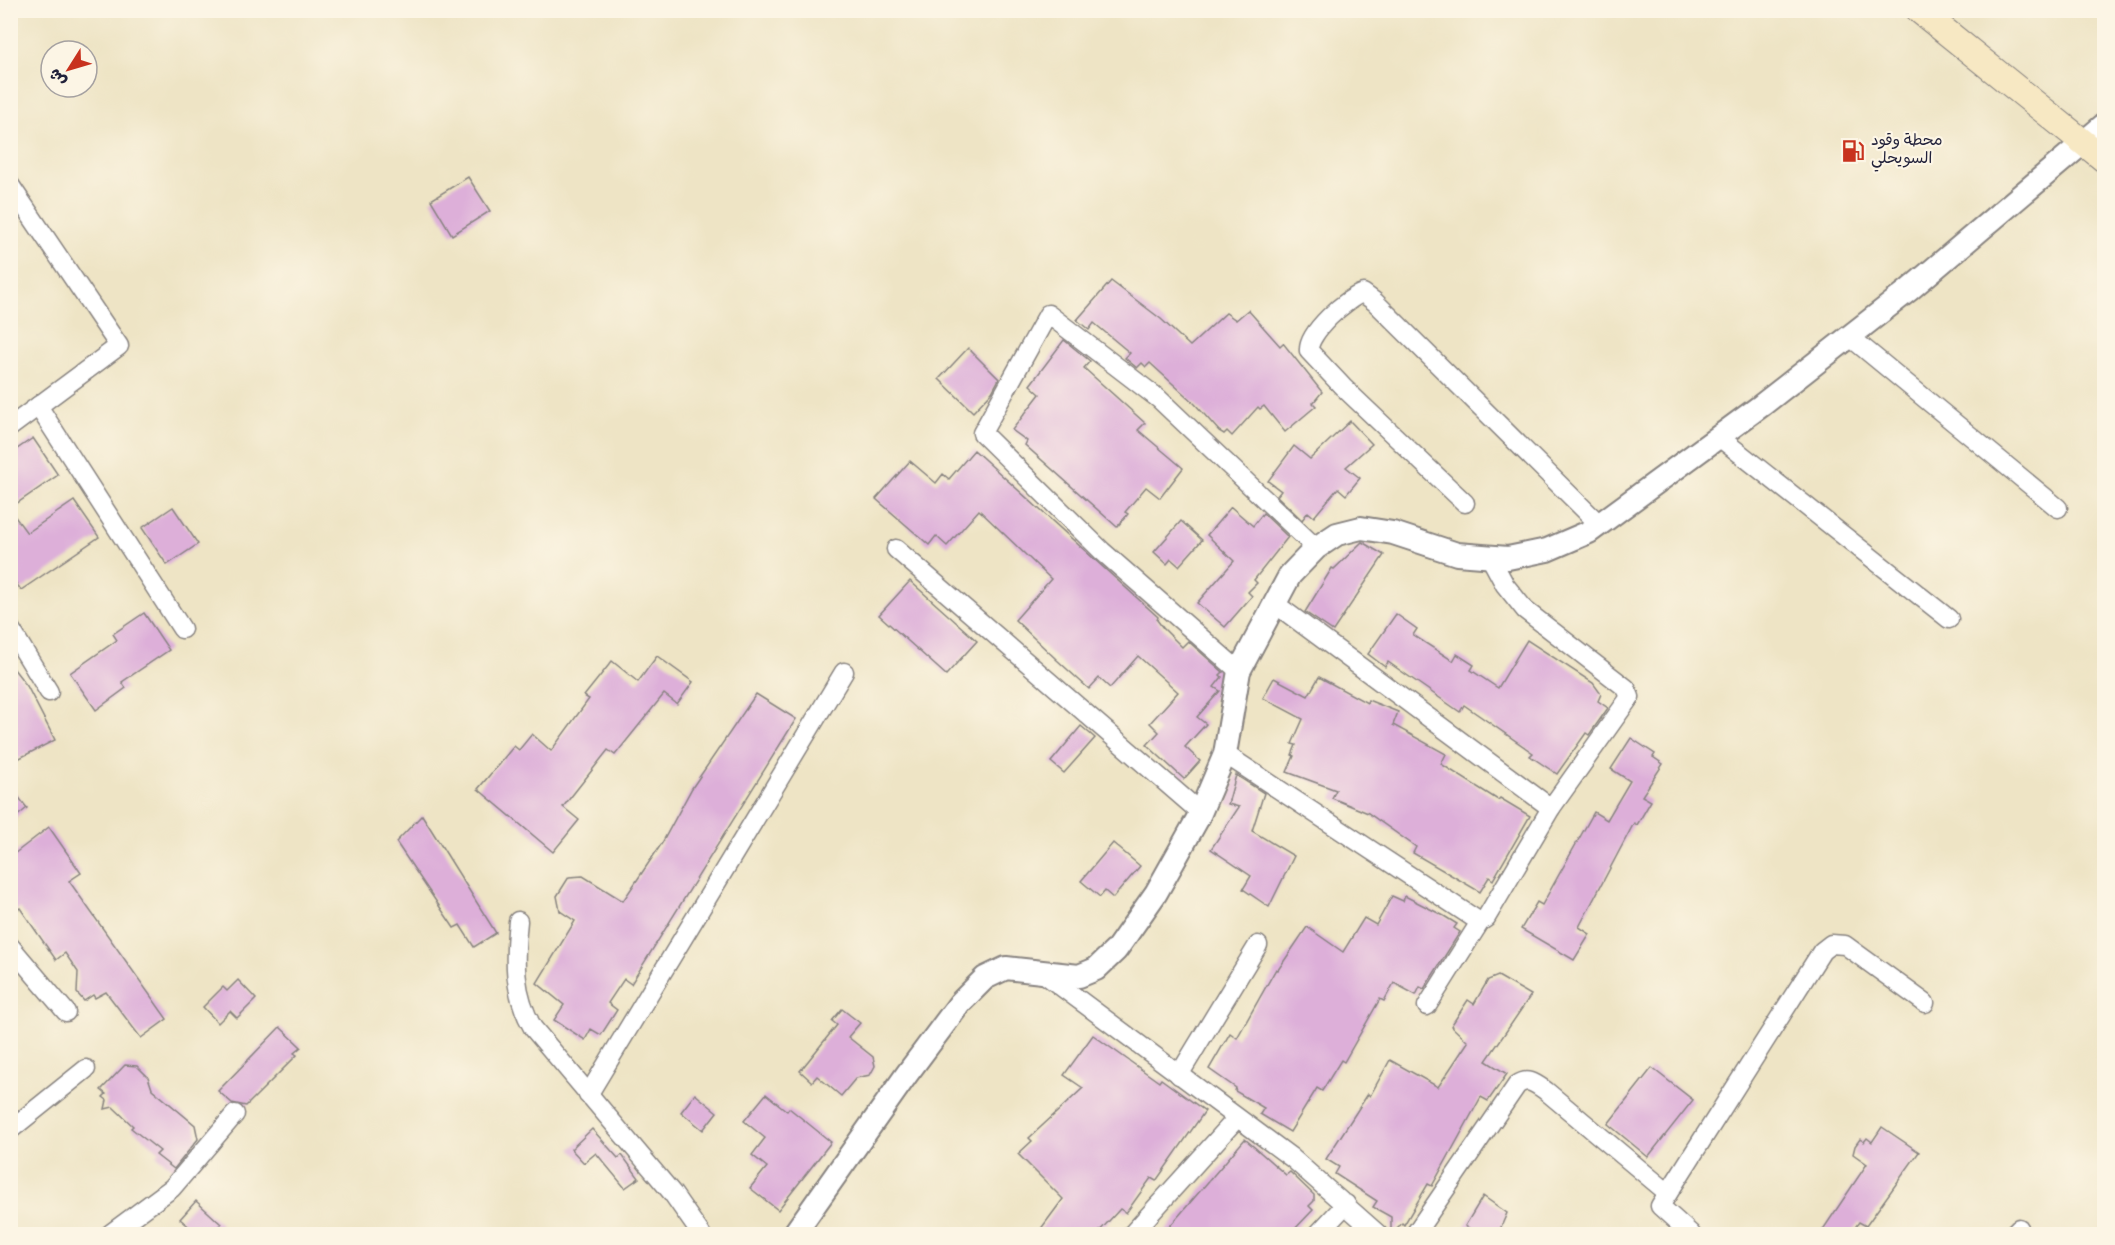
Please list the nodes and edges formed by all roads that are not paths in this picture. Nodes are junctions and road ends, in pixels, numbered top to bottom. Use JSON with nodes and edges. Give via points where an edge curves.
{"nodes":[{"id":1,"x":1919,"y":10,"type":"edge"},
{"id":2,"x":2104,"y":125,"type":"edge"},
{"id":3,"x":2084,"y":142,"type":"junction"},
{"id":4,"x":2104,"y":159,"type":"edge"},
{"id":5,"x":10,"y":185,"type":"edge"},
{"id":6,"x":1849,"y":336,"type":"junction"},
{"id":7,"x":38,"y":406,"type":"junction"},
{"id":8,"x":10,"y":427,"type":"edge"},
{"id":9,"x":1719,"y":437,"type":"junction"},
{"id":10,"x":1465,"y":503,"type":"dead end"},
{"id":11,"x":2058,"y":508,"type":"dead end"},
{"id":12,"x":1600,"y":525,"type":"junction"},
{"id":13,"x":1316,"y":548,"type":"junction"},
{"id":14,"x":896,"y":549,"type":"dead end"},
{"id":15,"x":1490,"y":558,"type":"junction"},
{"id":16,"x":1274,"y":603,"type":"junction"},
{"id":17,"x":1949,"y":619,"type":"dead end"},
{"id":18,"x":10,"y":628,"type":"edge"},
{"id":19,"x":182,"y":629,"type":"dead end"},
{"id":20,"x":1239,"y":671,"type":"junction"},
{"id":21,"x":844,"y":672,"type":"dead end"},
{"id":22,"x":49,"y":692,"type":"dead end"},
{"id":23,"x":1225,"y":754,"type":"junction"},
{"id":24,"x":1551,"y":808,"type":"junction"},
{"id":25,"x":1200,"y":813,"type":"junction"},
{"id":26,"x":518,"y":921,"type":"dead end"},
{"id":27,"x":1480,"y":922,"type":"junction"},
{"id":28,"x":1258,"y":945,"type":"dead end"},
{"id":29,"x":10,"y":946,"type":"edge"},
{"id":30,"x":1043,"y":973,"type":"junction"},
{"id":31,"x":1925,"y":1003,"type":"dead end"},
{"id":32,"x":1427,"y":1006,"type":"dead end"},
{"id":33,"x":66,"y":1012,"type":"dead end"},
{"id":34,"x":86,"y":1069,"type":"dead end"},
{"id":35,"x":1179,"y":1076,"type":"junction"},
{"id":36,"x":588,"y":1095,"type":"junction"},
{"id":37,"x":235,"y":1114,"type":"dead end"},
{"id":38,"x":1237,"y":1118,"type":"junction"},
{"id":39,"x":10,"y":1130,"type":"edge"},
{"id":40,"x":1668,"y":1193,"type":"junction"},
{"id":41,"x":1346,"y":1204,"type":"junction"},
{"id":42,"x":110,"y":1234,"type":"edge"},
{"id":43,"x":701,"y":1234,"type":"edge"},
{"id":44,"x":794,"y":1234,"type":"edge"},
{"id":45,"x":1132,"y":1234,"type":"edge"},
{"id":46,"x":1318,"y":1234,"type":"edge"},
{"id":47,"x":1378,"y":1234,"type":"edge"},
{"id":48,"x":1415,"y":1234,"type":"edge"},
{"id":49,"x":1691,"y":1234,"type":"edge"}],
"edges":[{"from":1,"to":3,"type":"main road"},
{"from":2,"to":3,"type":"street"},
{"from":3,"to":4,"type":"main road"},
{"from":3,"to":6,"type":"street"},
{"from":5,"to":7,"type":"street","via":[[119,346]]},
{"from":6,"to":9,"type":"street"},
{"from":6,"to":11,"type":"street"},
{"from":7,"to":8,"type":"street"},
{"from":7,"to":19,"type":"street"},
{"from":9,"to":12,"type":"street"},
{"from":9,"to":17,"type":"street"},
{"from":10,"to":12,"type":"street","via":[[1309,351],[1312,337],[1358,294],[1376,302]]},
{"from":12,"to":15,"type":"street","via":[[1547,550]]},
{"from":13,"to":15,"type":"street","via":[[1337,534],[1361,528],[1393,533],[1457,554]]},
{"from":13,"to":16,"type":"street","via":[[1290,575]]},
{"from":13,"to":20,"type":"street","via":[[1159,399],[1048,314],[982,433],[1102,551]]},
{"from":14,"to":25,"type":"street"},
{"from":15,"to":24,"type":"street","via":[[1525,610],[1629,692],[1627,704]]},
{"from":16,"to":20,"type":"street"},
{"from":16,"to":24,"type":"street"},
{"from":18,"to":22,"type":"street"},
{"from":20,"to":23,"type":"street"},
{"from":21,"to":36,"type":"street"},
{"from":23,"to":25,"type":"street"},
{"from":23,"to":27,"type":"street"},
{"from":24,"to":27,"type":"street"},
{"from":25,"to":30,"type":"street","via":[[1156,893],[1104,964],[1078,976]]},
{"from":26,"to":36,"type":"street","via":[[515,966],[526,1017]]},
{"from":27,"to":32,"type":"street"},
{"from":28,"to":35,"type":"street"},
{"from":29,"to":33,"type":"street"},
{"from":30,"to":35,"type":"street"},
{"from":30,"to":44,"type":"street","via":[[1006,968],[995,971],[960,1003]]},
{"from":31,"to":40,"type":"street","via":[[1845,945],[1836,942],[1827,946]]},
{"from":34,"to":39,"type":"street"},
{"from":35,"to":38,"type":"street"},
{"from":36,"to":43,"type":"street","via":[[673,1194]]},
{"from":37,"to":42,"type":"street","via":[[167,1193]]},
{"from":38,"to":41,"type":"street"},
{"from":38,"to":45,"type":"street"},
{"from":40,"to":48,"type":"street","via":[[1546,1091],[1532,1081],[1523,1081]]},
{"from":40,"to":49,"type":"street","via":[[1660,1206]]},
{"from":41,"to":46,"type":"street"},
{"from":41,"to":47,"type":"street"}]}
